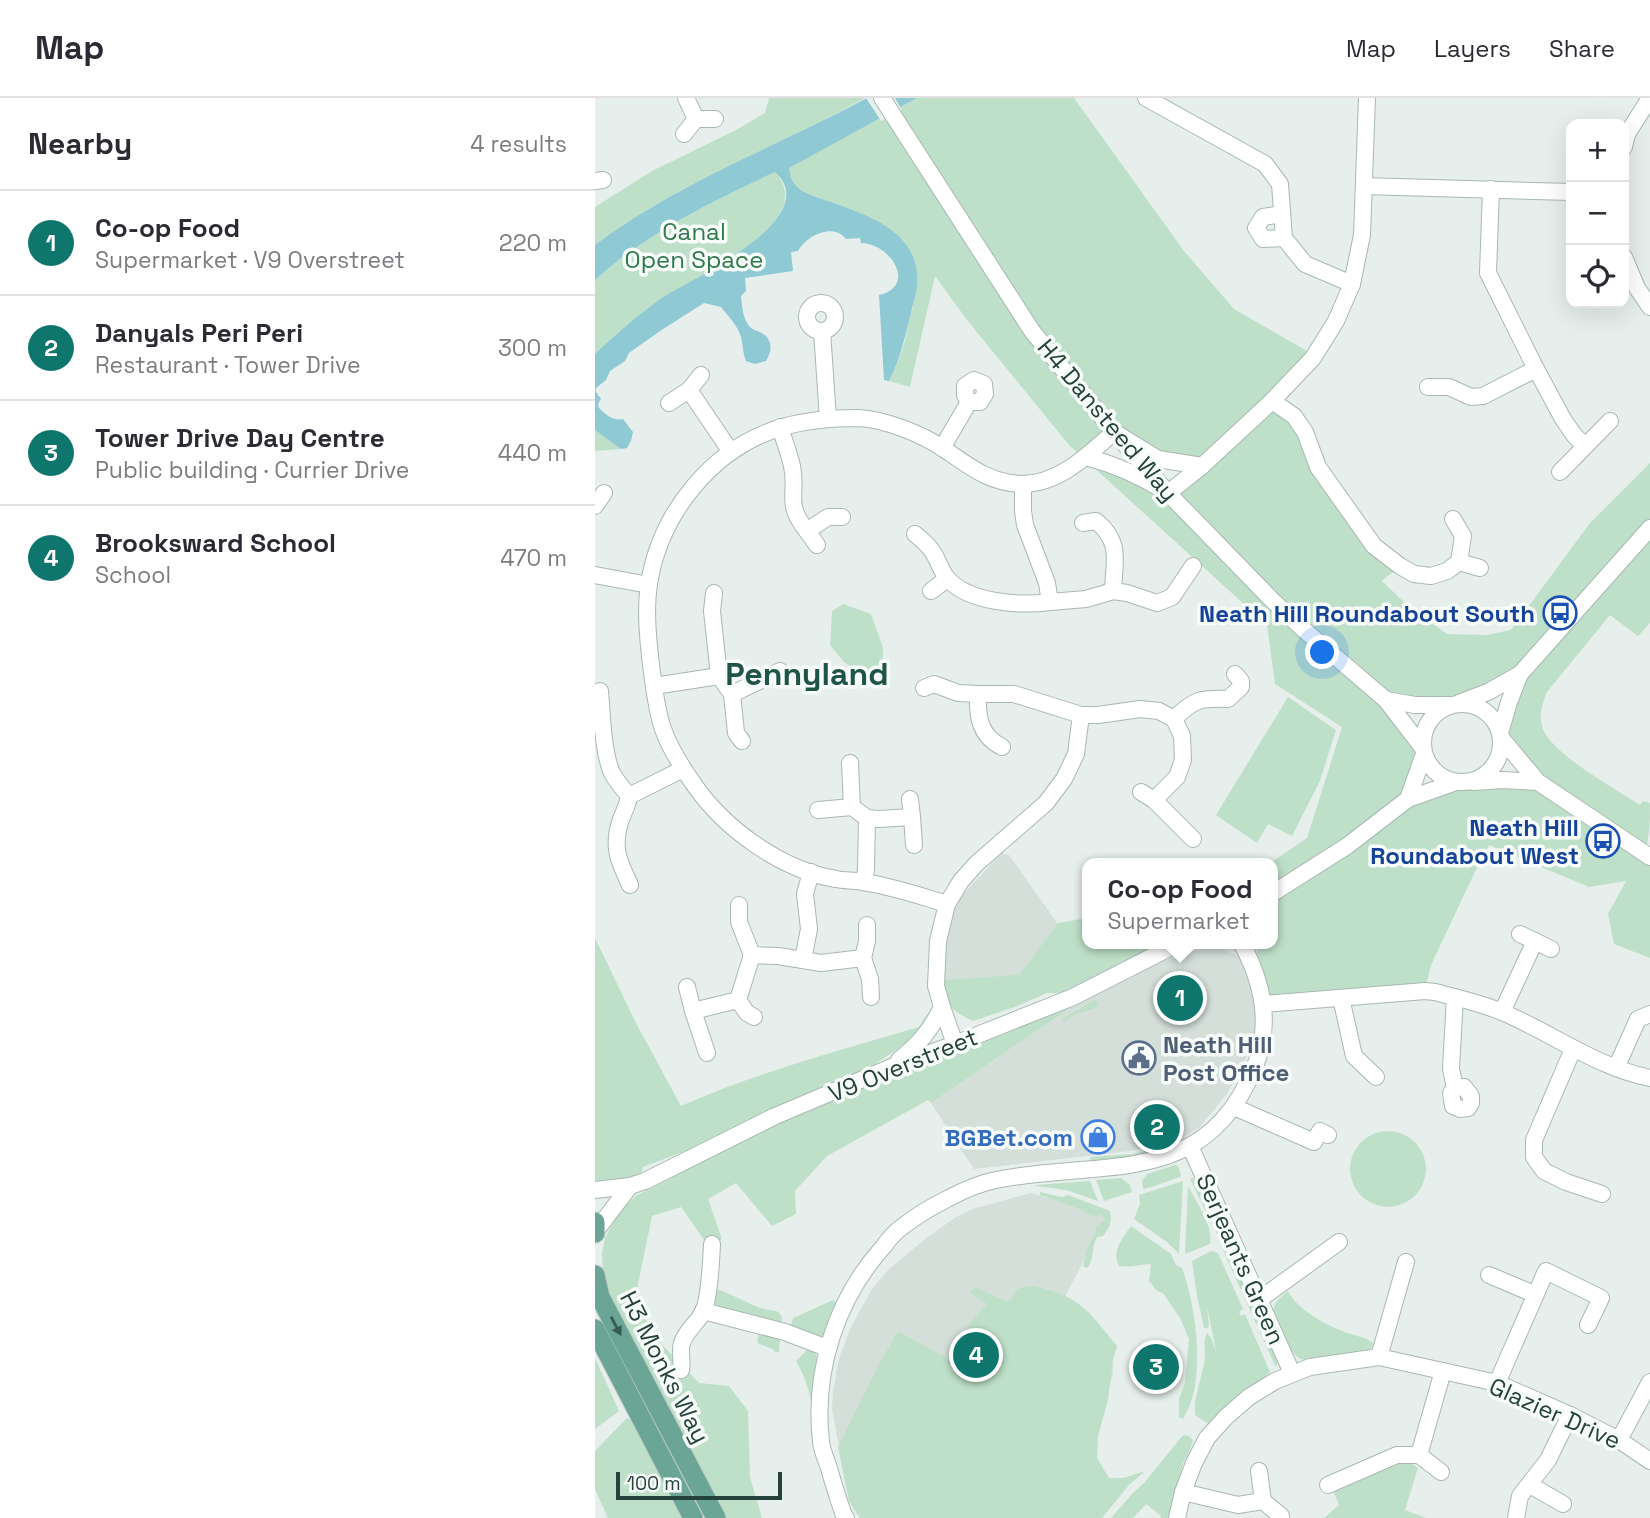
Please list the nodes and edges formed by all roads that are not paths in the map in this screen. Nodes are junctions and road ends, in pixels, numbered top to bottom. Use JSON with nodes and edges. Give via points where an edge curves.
{"nodes":[{"id":1,"x":686,"y":98,"type":"edge"},
{"id":2,"x":882,"y":98,"type":"edge"},
{"id":3,"x":1146,"y":98,"type":"edge"},
{"id":4,"x":1367,"y":98,"type":"edge"},
{"id":5,"x":1650,"y":98,"type":"edge"},
{"id":6,"x":696,"y":119,"type":"junction"},
{"id":7,"x":715,"y":120,"type":"dead end"},
{"id":8,"x":1629,"y":131,"type":"edge"},
{"id":9,"x":684,"y":134,"type":"dead end"},
{"id":10,"x":1364,"y":186,"type":"junction"},
{"id":11,"x":1491,"y":190,"type":"junction"},
{"id":12,"x":1566,"y":192,"type":"edge"},
{"id":13,"x":1282,"y":215,"type":"junction"},
{"id":14,"x":1284,"y":238,"type":"junction"},
{"id":15,"x":1629,"y":269,"type":"edge"},
{"id":16,"x":1352,"y":284,"type":"junction"},
{"id":17,"x":1650,"y":307,"type":"edge"},
{"id":18,"x":822,"y":331,"type":"dead end"},
{"id":19,"x":1536,"y":369,"type":"junction"},
{"id":20,"x":701,"y":375,"type":"dead end"},
{"id":21,"x":1429,"y":387,"type":"dead end"},
{"id":22,"x":689,"y":390,"type":"junction"},
{"id":23,"x":1272,"y":401,"type":"junction"},
{"id":24,"x":969,"y":402,"type":"dead end"},
{"id":25,"x":669,"y":403,"type":"dead end"},
{"id":26,"x":828,"y":419,"type":"junction"},
{"id":27,"x":1610,"y":421,"type":"dead end"},
{"id":28,"x":780,"y":428,"type":"junction"},
{"id":29,"x":1114,"y":432,"type":"junction"},
{"id":30,"x":1585,"y":446,"type":"junction"},
{"id":31,"x":942,"y":448,"type":"junction"},
{"id":32,"x":731,"y":452,"type":"junction"},
{"id":33,"x":1086,"y":457,"type":"junction"},
{"id":34,"x":1202,"y":466,"type":"junction"},
{"id":35,"x":1560,"y":472,"type":"dead end"},
{"id":36,"x":1023,"y":484,"type":"junction"},
{"id":37,"x":1168,"y":493,"type":"junction"},
{"id":38,"x":842,"y":517,"type":"dead end"},
{"id":39,"x":1453,"y":519,"type":"dead end"},
{"id":40,"x":1083,"y":523,"type":"dead end"},
{"id":41,"x":1650,"y":528,"type":"edge"},
{"id":42,"x":807,"y":531,"type":"junction"},
{"id":43,"x":915,"y":534,"type":"dead end"},
{"id":44,"x":817,"y":545,"type":"dead end"},
{"id":45,"x":1459,"y":562,"type":"junction"},
{"id":46,"x":1193,"y":566,"type":"dead end"},
{"id":47,"x":1480,"y":568,"type":"dead end"},
{"id":48,"x":595,"y":575,"type":"edge"},
{"id":49,"x":947,"y":579,"type":"junction"},
{"id":50,"x":649,"y":585,"type":"junction"},
{"id":51,"x":931,"y":591,"type":"dead end"},
{"id":52,"x":1113,"y":591,"type":"junction"},
{"id":53,"x":714,"y":593,"type":"dead end"},
{"id":54,"x":1050,"y":602,"type":"junction"},
{"id":55,"x":780,"y":671,"type":"dead end"},
{"id":56,"x":1235,"y":674,"type":"dead end"},
{"id":57,"x":1520,"y":674,"type":"junction"},
{"id":58,"x":719,"y":676,"type":"junction"},
{"id":59,"x":654,"y":686,"type":"junction"},
{"id":60,"x":924,"y":688,"type":"dead end"},
{"id":61,"x":600,"y":691,"type":"dead end"},
{"id":62,"x":732,"y":694,"type":"junction"},
{"id":63,"x":978,"y":694,"type":"junction"},
{"id":64,"x":1386,"y":700,"type":"junction"},
{"id":65,"x":1454,"y":704,"type":"junction"},
{"id":66,"x":1081,"y":715,"type":"junction"},
{"id":67,"x":1174,"y":719,"type":"junction"},
{"id":68,"x":1500,"y":736,"type":"junction"},
{"id":69,"x":742,"y":741,"type":"dead end"},
{"id":70,"x":1002,"y":747,"type":"dead end"},
{"id":71,"x":1423,"y":750,"type":"junction"},
{"id":72,"x":851,"y":763,"type":"dead end"},
{"id":73,"x":683,"y":769,"type":"junction"},
{"id":74,"x":1462,"y":782,"type":"junction"},
{"id":75,"x":1538,"y":782,"type":"junction"},
{"id":76,"x":629,"y":796,"type":"junction"},
{"id":77,"x":910,"y":799,"type":"dead end"},
{"id":78,"x":1403,"y":804,"type":"junction"},
{"id":79,"x":852,"y":807,"type":"junction"},
{"id":80,"x":818,"y":810,"type":"dead end"},
{"id":81,"x":912,"y":817,"type":"junction"},
{"id":82,"x":867,"y":818,"type":"junction"},
{"id":83,"x":1193,"y":839,"type":"dead end"},
{"id":84,"x":915,"y":845,"type":"dead end"},
{"id":85,"x":1650,"y":857,"type":"edge"},
{"id":86,"x":811,"y":872,"type":"junction"},
{"id":87,"x":864,"y":882,"type":"junction"},
{"id":88,"x":630,"y":885,"type":"dead end"},
{"id":89,"x":1279,"y":890,"type":"edge"},
{"id":90,"x":947,"y":904,"type":"junction"},
{"id":91,"x":739,"y":905,"type":"dead end"},
{"id":92,"x":867,"y":925,"type":"dead end"},
{"id":93,"x":1167,"y":949,"type":"edge"},
{"id":94,"x":1248,"y":949,"type":"edge"},
{"id":95,"x":1551,"y":949,"type":"dead end"},
{"id":96,"x":752,"y":955,"type":"junction"},
{"id":97,"x":863,"y":958,"type":"junction"},
{"id":98,"x":803,"y":960,"type":"junction"},
{"id":99,"x":687,"y":987,"type":"dead end"},
{"id":100,"x":871,"y":997,"type":"dead end"},
{"id":101,"x":1455,"y":997,"type":"junction"},
{"id":102,"x":1341,"y":998,"type":"junction"},
{"id":103,"x":739,"y":1000,"type":"junction"},
{"id":104,"x":1263,"y":1004,"type":"junction"},
{"id":105,"x":941,"y":1007,"type":"junction"},
{"id":106,"x":692,"y":1011,"type":"junction"},
{"id":107,"x":1502,"y":1012,"type":"junction"},
{"id":108,"x":1650,"y":1014,"type":"edge"},
{"id":109,"x":754,"y":1017,"type":"dead end"},
{"id":110,"x":955,"y":1044,"type":"junction"},
{"id":111,"x":1573,"y":1049,"type":"junction"},
{"id":112,"x":707,"y":1053,"type":"dead end"},
{"id":113,"x":889,"y":1068,"type":"junction"},
{"id":114,"x":1616,"y":1068,"type":"junction"},
{"id":115,"x":1376,"y":1077,"type":"dead end"},
{"id":116,"x":1650,"y":1078,"type":"edge"},
{"id":117,"x":1455,"y":1088,"type":"dead end"},
{"id":118,"x":1234,"y":1107,"type":"junction"},
{"id":119,"x":1328,"y":1135,"type":"dead end"},
{"id":120,"x":1190,"y":1146,"type":"junction"},
{"id":121,"x":637,"y":1184,"type":"junction"},
{"id":122,"x":595,"y":1190,"type":"edge"},
{"id":123,"x":1601,"y":1194,"type":"dead end"},
{"id":124,"x":595,"y":1222,"type":"edge"},
{"id":125,"x":595,"y":1233,"type":"edge"},
{"id":126,"x":1339,"y":1242,"type":"dead end"},
{"id":127,"x":712,"y":1244,"type":"dead end"},
{"id":128,"x":1406,"y":1262,"type":"dead end"},
{"id":129,"x":595,"y":1275,"type":"edge"},
{"id":130,"x":1489,"y":1275,"type":"dead end"},
{"id":131,"x":1534,"y":1294,"type":"junction"},
{"id":132,"x":1260,"y":1299,"type":"junction"},
{"id":133,"x":703,"y":1311,"type":"junction"},
{"id":134,"x":1588,"y":1325,"type":"dead end"},
{"id":135,"x":595,"y":1329,"type":"edge"},
{"id":136,"x":827,"y":1348,"type":"junction"},
{"id":137,"x":1379,"y":1357,"type":"junction"},
{"id":138,"x":681,"y":1370,"type":"dead end"},
{"id":139,"x":1443,"y":1371,"type":"junction"},
{"id":140,"x":1293,"y":1373,"type":"junction"},
{"id":141,"x":1650,"y":1382,"type":"edge"},
{"id":142,"x":1497,"y":1383,"type":"junction"},
{"id":143,"x":1570,"y":1415,"type":"junction"},
{"id":144,"x":1619,"y":1440,"type":"junction"},
{"id":145,"x":1419,"y":1455,"type":"junction"},
{"id":146,"x":1650,"y":1461,"type":"edge"},
{"id":147,"x":1259,"y":1471,"type":"dead end"},
{"id":148,"x":1441,"y":1472,"type":"dead end"},
{"id":149,"x":1328,"y":1485,"type":"dead end"},
{"id":150,"x":1530,"y":1485,"type":"junction"},
{"id":151,"x":1183,"y":1492,"type":"junction"},
{"id":152,"x":1263,"y":1501,"type":"junction"},
{"id":153,"x":1563,"y":1504,"type":"dead end"},
{"id":154,"x":1282,"y":1516,"type":"dead end"},
{"id":155,"x":694,"y":1518,"type":"edge"},
{"id":156,"x":716,"y":1518,"type":"edge"},
{"id":157,"x":846,"y":1518,"type":"edge"},
{"id":158,"x":1177,"y":1518,"type":"edge"},
{"id":159,"x":1516,"y":1518,"type":"edge"}],
"edges":[{"from":1,"to":6,"type":"street"},
{"from":2,"to":29,"type":"street","name":"H4 Dansteed Way","via":[[1032,331]]},
{"from":3,"to":13,"type":"street","via":[[1265,164],[1280,184]]},
{"from":4,"to":10,"type":"street"},
{"from":5,"to":8,"type":"street"},
{"from":6,"to":7,"type":"street"},
{"from":6,"to":9,"type":"street"},
{"from":10,"to":11,"type":"street"},
{"from":10,"to":16,"type":"street","via":[[1362,235]]},
{"from":11,"to":12,"type":"street"},
{"from":11,"to":19,"type":"street","via":[[1488,273]]},
{"from":13,"to":14,"type":"street"},
{"from":13,"to":14,"type":"street","via":[[1263,217],[1256,228],[1263,239]]},
{"from":14,"to":16,"type":"street","via":[[1305,264]]},
{"from":15,"to":17,"type":"street"},
{"from":16,"to":23,"type":"street","via":[[1313,358]]},
{"from":18,"to":26,"type":"street"},
{"from":19,"to":21,"type":"street","via":[[1483,396]]},
{"from":19,"to":30,"type":"street","via":[[1563,419]]},
{"from":20,"to":22,"type":"street"},
{"from":22,"to":25,"type":"street"},
{"from":22,"to":32,"type":"street"},
{"from":23,"to":34,"type":"street"},
{"from":23,"to":45,"type":"street","via":[[1294,416],[1318,467],[1374,546],[1414,574],[1431,576]]},
{"from":24,"to":31,"type":"street"},
{"from":26,"to":28,"type":"street"},
{"from":26,"to":31,"type":"street","via":[[862,418],[895,426]]},
{"from":27,"to":30,"type":"street"},
{"from":28,"to":32,"type":"street"},
{"from":28,"to":42,"type":"street","via":[[792,469],[793,508]]},
{"from":29,"to":33,"type":"street"},
{"from":29,"to":34,"type":"street","via":[[1158,459]]},
{"from":29,"to":37,"type":"street","name":"H4 Dansteed Way"},
{"from":30,"to":35,"type":"street"},
{"from":31,"to":36,"type":"street","via":[[974,471]]},
{"from":32,"to":50,"type":"street","via":[[704,474],[670,519]]},
{"from":33,"to":36,"type":"street","via":[[1065,472]]},
{"from":33,"to":37,"type":"street","via":[[1140,476]]},
{"from":34,"to":37,"type":"street"},
{"from":36,"to":54,"type":"street","via":[[1025,525]]},
{"from":37,"to":64,"type":"street","name":"H4 Dansteed Way","via":[[1272,600]]},
{"from":38,"to":42,"type":"street","via":[[828,517]]},
{"from":39,"to":45,"type":"street","via":[[1463,536]]},
{"from":40,"to":52,"type":"street","via":[[1096,520],[1108,530],[1114,545]]},
{"from":41,"to":57,"type":"street"},
{"from":42,"to":44,"type":"street"},
{"from":43,"to":49,"type":"street","via":[[933,551]]},
{"from":45,"to":47,"type":"street"},
{"from":46,"to":52,"type":"street","via":[[1173,597],[1157,603]]},
{"from":48,"to":50,"type":"street"},
{"from":49,"to":51,"type":"street"},
{"from":49,"to":54,"type":"street","via":[[961,590],[996,602]]},
{"from":50,"to":59,"type":"street","via":[[648,640]]},
{"from":52,"to":54,"type":"street"},
{"from":53,"to":58,"type":"street"},
{"from":55,"to":62,"type":"street"},
{"from":56,"to":67,"type":"street","via":[[1241,687],[1228,699],[1204,698]]},
{"from":57,"to":65,"type":"street"},
{"from":57,"to":68,"type":"street"},
{"from":58,"to":59,"type":"street"},
{"from":58,"to":62,"type":"street"},
{"from":59,"to":73,"type":"street","via":[[663,729]]},
{"from":60,"to":63,"type":"street","via":[[935,684]]},
{"from":61,"to":76,"type":"street","via":[[606,752],[612,772]]},
{"from":62,"to":69,"type":"street","via":[[736,733]]},
{"from":63,"to":66,"type":"street","via":[[1014,694]]},
{"from":63,"to":70,"type":"street","via":[[983,732]]},
{"from":64,"to":65,"type":"street"},
{"from":64,"to":71,"type":"street","name":"H4 Dansteed Way"},
{"from":65,"to":68,"type":"street","via":[[1485,711]]},
{"from":65,"to":71,"type":"street","via":[[1429,721]]},
{"from":66,"to":67,"type":"street","via":[[1140,709]]},
{"from":66,"to":90,"type":"street","via":[[1076,754],[1052,795],[976,864]]},
{"from":67,"to":83,"type":"street","via":[[1182,736],[1183,760],[1177,777],[1147,796]]},
{"from":68,"to":74,"type":"street","via":[[1500,750],[1489,772]]},
{"from":68,"to":75,"type":"street"},
{"from":71,"to":74,"type":"street","via":[[1436,773]]},
{"from":71,"to":78,"type":"street"},
{"from":72,"to":79,"type":"street"},
{"from":73,"to":76,"type":"street"},
{"from":73,"to":86,"type":"street","via":[[712,810],[733,829],[758,848]]},
{"from":74,"to":75,"type":"street"},
{"from":74,"to":78,"type":"street"},
{"from":75,"to":85,"type":"street"},
{"from":76,"to":88,"type":"street","via":[[616,846]]},
{"from":77,"to":81,"type":"street"},
{"from":78,"to":89,"type":"street"},
{"from":79,"to":80,"type":"street"},
{"from":79,"to":82,"type":"street"},
{"from":81,"to":82,"type":"street"},
{"from":81,"to":84,"type":"street"},
{"from":82,"to":87,"type":"street"},
{"from":86,"to":87,"type":"street"},
{"from":86,"to":98,"type":"street","via":[[805,894],[809,929]]},
{"from":87,"to":90,"type":"street"},
{"from":90,"to":105,"type":"street","via":[[938,941],[936,986]]},
{"from":91,"to":96,"type":"street","via":[[739,922]]},
{"from":92,"to":97,"type":"street"},
{"from":93,"to":110,"type":"street","name":"V9 Overstreet","via":[[1081,993]]},
{"from":94,"to":104,"type":"street"},
{"from":95,"to":107,"type":"street","via":[[1528,937]]},
{"from":96,"to":98,"type":"street"},
{"from":96,"to":103,"type":"street"},
{"from":97,"to":98,"type":"street","via":[[821,963]]},
{"from":97,"to":100,"type":"street"},
{"from":99,"to":106,"type":"street"},
{"from":101,"to":102,"type":"street","via":[[1425,991]]},
{"from":101,"to":107,"type":"street"},
{"from":101,"to":117,"type":"street","via":[[1451,1069]]},
{"from":102,"to":104,"type":"street"},
{"from":102,"to":115,"type":"street","via":[[1354,1056]]},
{"from":103,"to":106,"type":"street"},
{"from":103,"to":109,"type":"street"},
{"from":104,"to":118,"type":"street","via":[[1259,1055]]},
{"from":105,"to":110,"type":"street"},
{"from":105,"to":113,"type":"street","via":[[918,1045]]},
{"from":106,"to":112,"type":"street"},
{"from":107,"to":111,"type":"street"},
{"from":108,"to":114,"type":"street","via":[[1638,1019]]},
{"from":110,"to":113,"type":"street","name":"V9 Overstreet"},
{"from":111,"to":114,"type":"street"},
{"from":111,"to":123,"type":"street","via":[[1534,1140],[1534,1157],[1544,1171]]},
{"from":113,"to":121,"type":"street","name":"V9 Overstreet","via":[[773,1117]]},
{"from":114,"to":116,"type":"street"},
{"from":118,"to":119,"type":"street","via":[[1314,1142],[1319,1131]]},
{"from":118,"to":120,"type":"street"},
{"from":120,"to":132,"type":"street","name":"Serjeants Green"},
{"from":120,"to":136,"type":"street","via":[[1133,1165],[995,1180],[926,1210],[900,1228],[873,1258],[851,1290]]},
{"from":121,"to":122,"type":"street","name":"V9 Overstreet"},
{"from":121,"to":125,"type":"street","name":"V9 Overstreet"},
{"from":124,"to":125,"type":"main road"},
{"from":126,"to":132,"type":"street"},
{"from":127,"to":133,"type":"street"},
{"from":128,"to":137,"type":"street"},
{"from":129,"to":156,"type":"main road","name":"H3 Monks Way","one_way":true,"via":[[600,1297]]},
{"from":130,"to":131,"type":"street"},
{"from":131,"to":134,"type":"street","via":[[1546,1271],[1601,1298]]},
{"from":131,"to":142,"type":"street"},
{"from":132,"to":140,"type":"street","name":"Serjeants Green"},
{"from":133,"to":136,"type":"street"},
{"from":133,"to":138,"type":"street","via":[[681,1345]]},
{"from":135,"to":155,"type":"main road","name":"H3 Monks Way"},
{"from":136,"to":157,"type":"street","via":[[820,1392],[821,1444]]},
{"from":137,"to":139,"type":"street","name":"Glazier Drive"},
{"from":137,"to":140,"type":"street","name":"Glazier Drive"},
{"from":139,"to":142,"type":"street","name":"Glazier Drive"},
{"from":139,"to":145,"type":"street"},
{"from":140,"to":151,"type":"street","name":"Glazier Drive","via":[[1249,1397],[1226,1417],[1207,1438]]},
{"from":141,"to":144,"type":"street"},
{"from":142,"to":143,"type":"street","name":"Glazier Drive"},
{"from":143,"to":144,"type":"street","name":"Glazier Drive"},
{"from":143,"to":150,"type":"street"},
{"from":144,"to":146,"type":"street","name":"Glazier Drive"},
{"from":145,"to":148,"type":"street"},
{"from":145,"to":149,"type":"street","via":[[1397,1455]]},
{"from":147,"to":152,"type":"street"},
{"from":150,"to":153,"type":"street"},
{"from":150,"to":159,"type":"street","via":[[1520,1496]]},
{"from":151,"to":152,"type":"street","via":[[1238,1505]]},
{"from":151,"to":158,"type":"street","name":"Glazier Drive"},
{"from":152,"to":154,"type":"street"}]}
